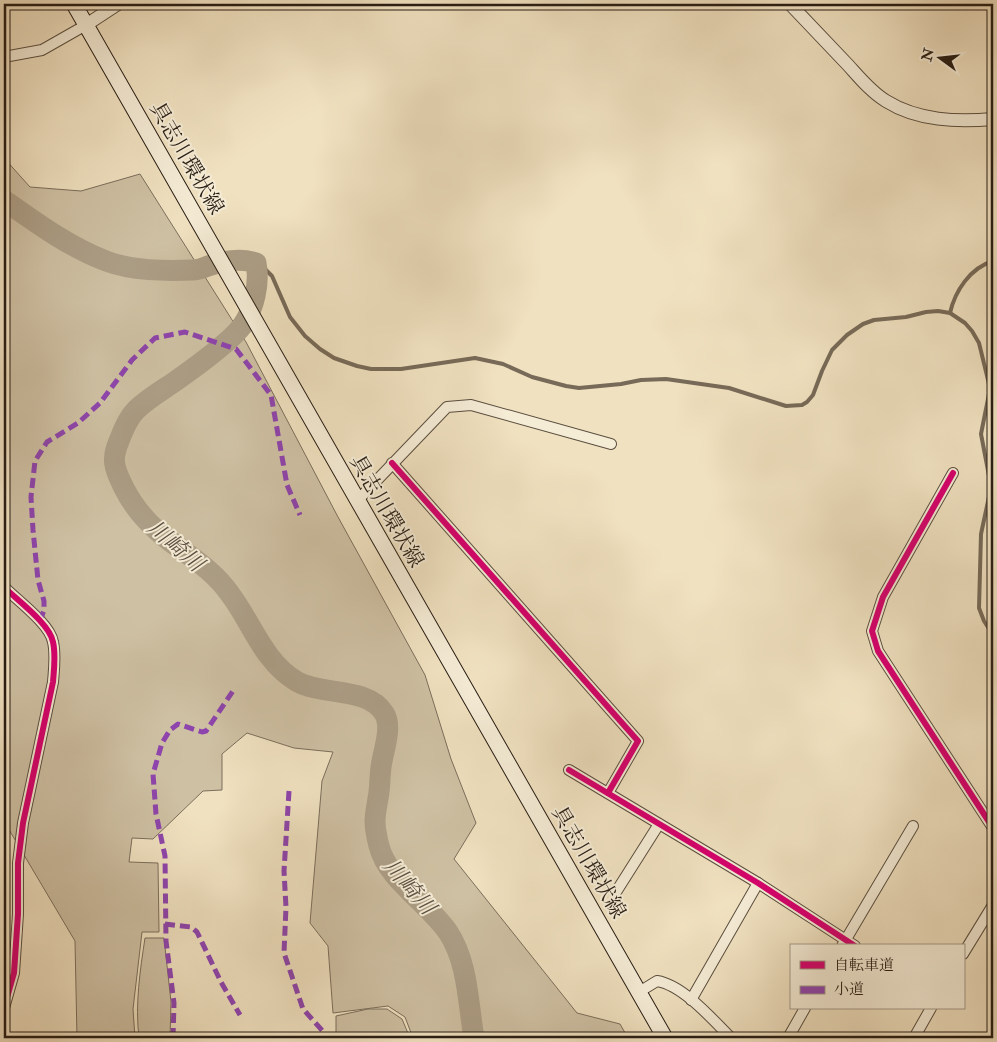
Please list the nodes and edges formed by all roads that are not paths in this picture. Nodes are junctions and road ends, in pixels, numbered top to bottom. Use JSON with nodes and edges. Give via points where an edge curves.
{"nodes":[{"id":1,"x":74,"y":4,"type":"edge"},
{"id":2,"x":118,"y":4,"type":"edge"},
{"id":3,"x":790,"y":4,"type":"edge"},
{"id":4,"x":86,"y":25,"type":"junction"},
{"id":5,"x":4,"y":57,"type":"edge"},
{"id":6,"x":993,"y":118,"type":"edge"},
{"id":7,"x":611,"y":444,"type":"dead end"},
{"id":8,"x":392,"y":462,"type":"junction"},
{"id":9,"x":953,"y":473,"type":"dead end"},
{"id":10,"x":357,"y":501,"type":"junction"},
{"id":11,"x":4,"y":587,"type":"edge"},
{"id":12,"x":569,"y":770,"type":"dead end"},
{"id":13,"x":608,"y":793,"type":"junction"},
{"id":14,"x":659,"y":824,"type":"junction"},
{"id":15,"x":913,"y":826,"type":"dead end"},
{"id":16,"x":993,"y":828,"type":"edge"},
{"id":17,"x":758,"y":884,"type":"junction"},
{"id":18,"x":616,"y":892,"type":"dead end"},
{"id":19,"x":993,"y":905,"type":"edge"},
{"id":20,"x":843,"y":943,"type":"edge"},
{"id":21,"x":964,"y":952,"type":"edge"},
{"id":22,"x":639,"y":992,"type":"junction"},
{"id":23,"x":691,"y":1000,"type":"junction"},
{"id":24,"x":4,"y":1008,"type":"edge"},
{"id":25,"x":805,"y":1010,"type":"edge"},
{"id":26,"x":930,"y":1010,"type":"edge"},
{"id":27,"x":665,"y":1038,"type":"edge"},
{"id":28,"x":731,"y":1038,"type":"edge"},
{"id":29,"x":788,"y":1038,"type":"edge"},
{"id":30,"x":914,"y":1038,"type":"edge"}],
"edges":[{"from":1,"to":4,"type":"main road","name":"具志川環状線"},
{"from":2,"to":4,"type":"street"},
{"from":3,"to":6,"type":"street","via":[[885,101],[919,115],[940,119]]},
{"from":4,"to":5,"type":"street","via":[[42,50]]},
{"from":4,"to":10,"type":"main road","name":"具志川環状線"},
{"from":7,"to":8,"type":"street","via":[[471,405],[447,407]]},
{"from":8,"to":10,"type":"street"},
{"from":8,"to":13,"type":"street","via":[[638,741]]},
{"from":9,"to":16,"type":"street","via":[[883,597],[872,632],[878,652]]},
{"from":10,"to":22,"type":"main road","name":"具志川環状線"},
{"from":11,"to":24,"type":"street","via":[[48,630],[53,641],[54,666],[23,823],[18,863],[14,974]]},
{"from":12,"to":13,"type":"street"},
{"from":13,"to":14,"type":"street"},
{"from":14,"to":17,"type":"street"},
{"from":14,"to":18,"type":"street"},
{"from":15,"to":20,"type":"street"},
{"from":17,"to":20,"type":"street"},
{"from":17,"to":23,"type":"street"},
{"from":19,"to":21,"type":"street"},
{"from":22,"to":23,"type":"street","via":[[657,981],[667,983]]},
{"from":22,"to":27,"type":"main road","name":"具志川環状線"},
{"from":23,"to":28,"type":"street"},
{"from":25,"to":29,"type":"street"},
{"from":26,"to":30,"type":"street"}]}
